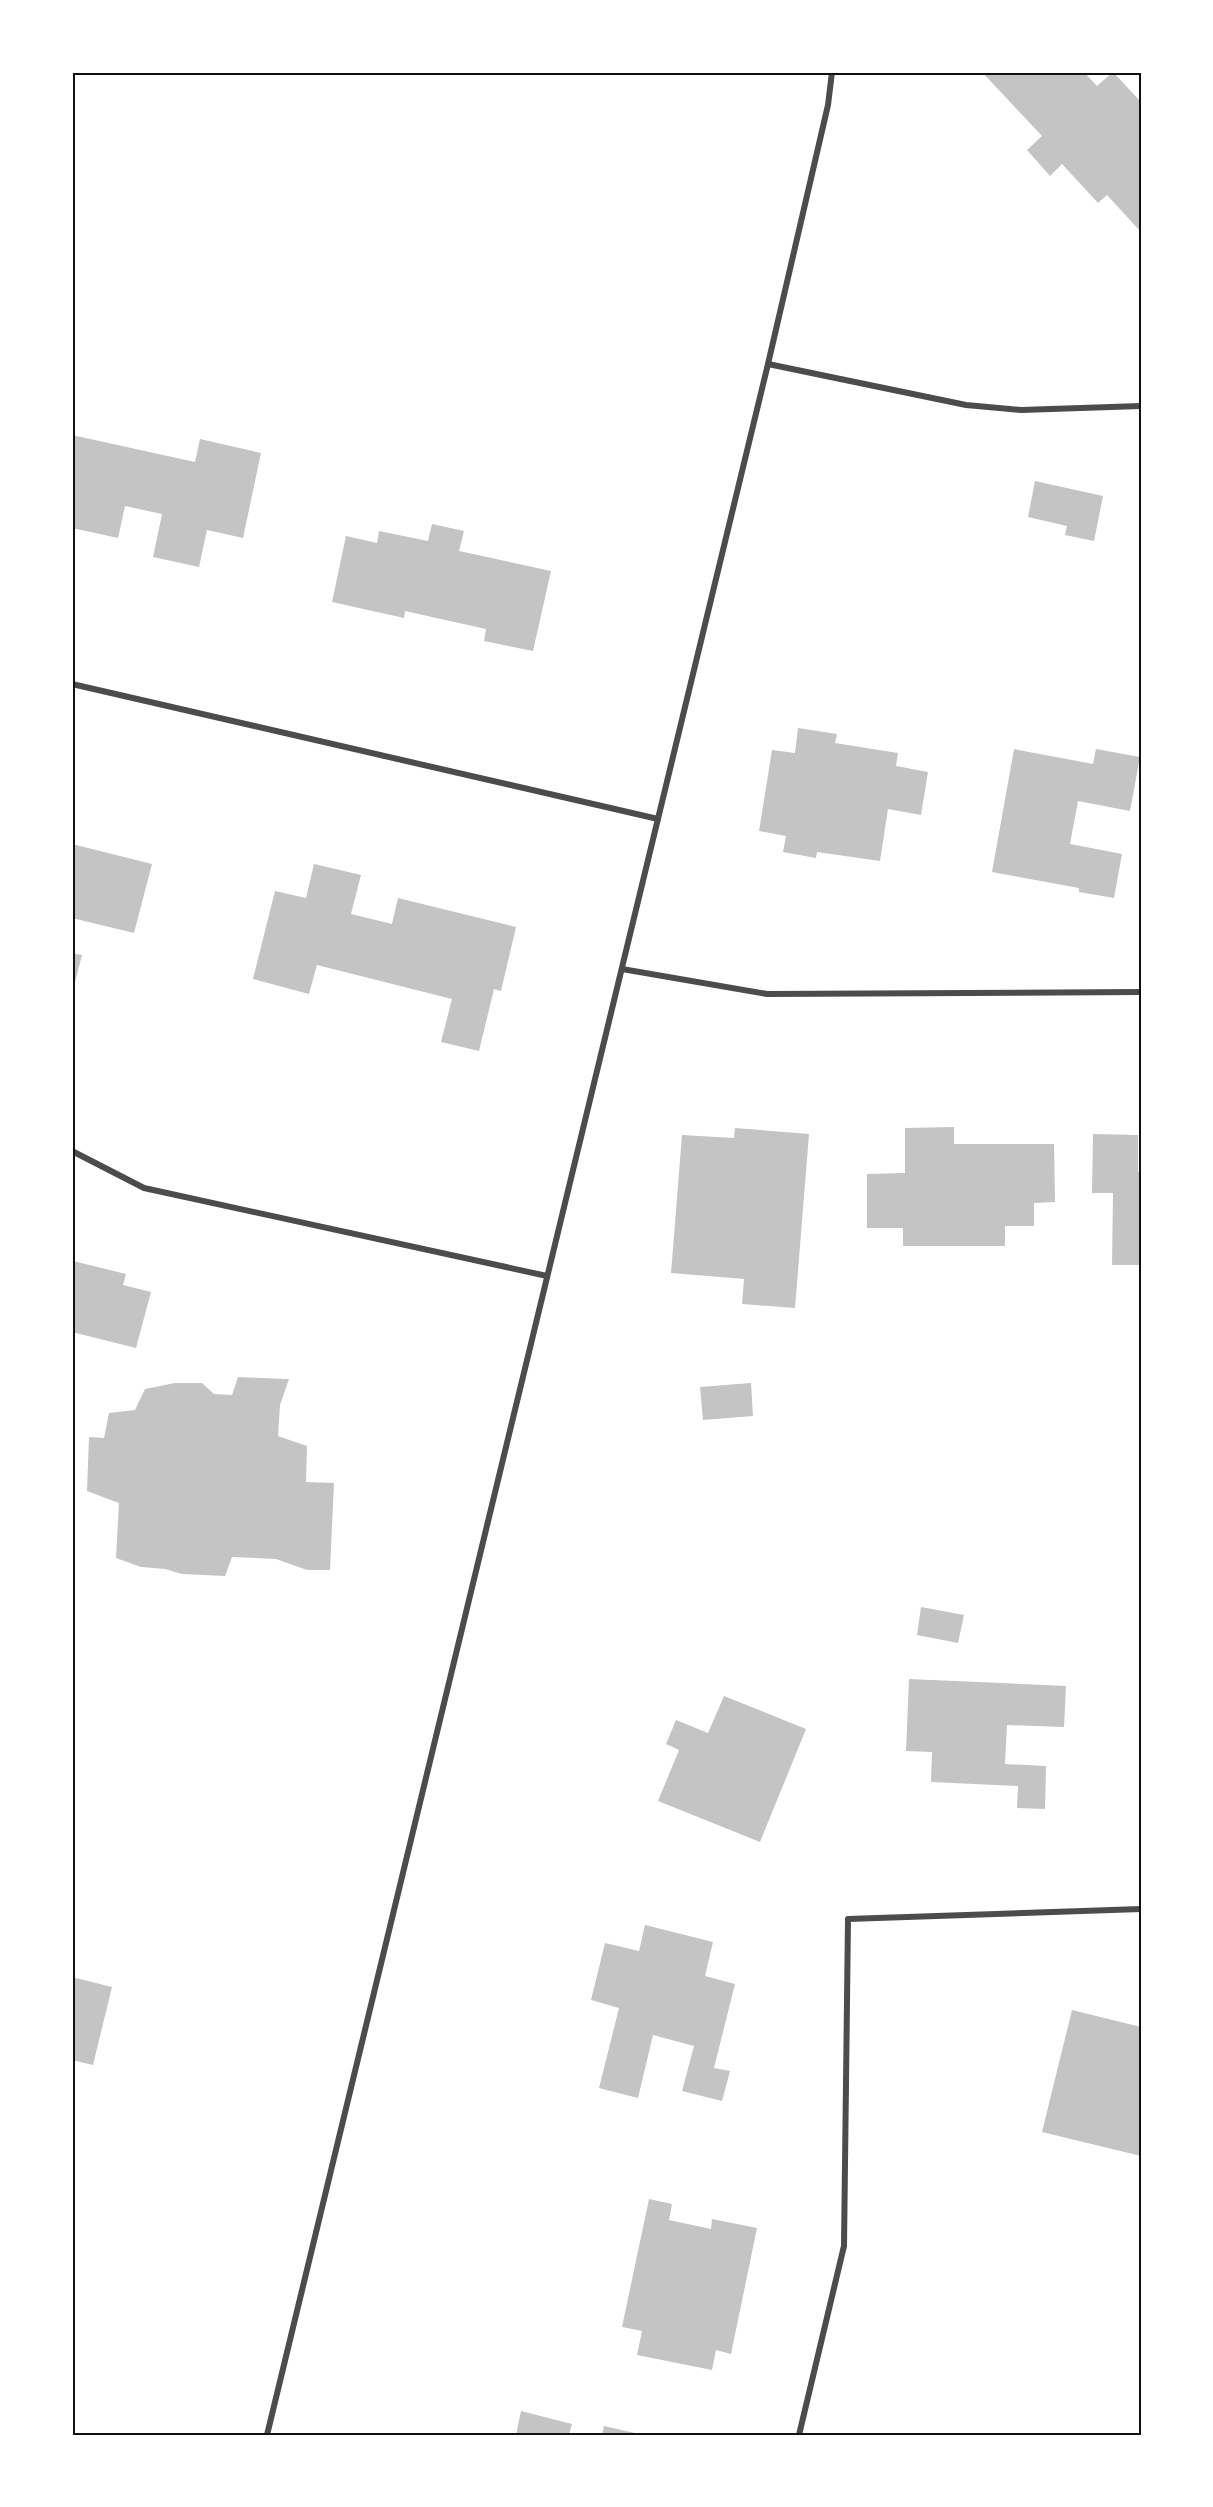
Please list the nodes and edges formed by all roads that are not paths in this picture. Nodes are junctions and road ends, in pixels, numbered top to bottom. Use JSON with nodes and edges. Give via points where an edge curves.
{"nodes":[{"id":1,"x":832,"y":72,"type":"edge"},
{"id":2,"x":768,"y":364,"type":"junction"},
{"id":3,"x":1141,"y":406,"type":"edge"},
{"id":4,"x":72,"y":684,"type":"edge"},
{"id":5,"x":658,"y":819,"type":"junction"},
{"id":6,"x":622,"y":969,"type":"junction"},
{"id":7,"x":1141,"y":992,"type":"edge"},
{"id":8,"x":72,"y":1151,"type":"edge"},
{"id":9,"x":547,"y":1276,"type":"junction"},
{"id":10,"x":1141,"y":1909,"type":"edge"},
{"id":11,"x":267,"y":2435,"type":"edge"},
{"id":12,"x":799,"y":2435,"type":"edge"}],
"edges":[{"from":1,"to":2,"type":"street","via":[[828,105]]},
{"from":2,"to":3,"type":"street","via":[[966,405],[1021,410]]},
{"from":2,"to":5,"type":"street"},
{"from":4,"to":5,"type":"street"},
{"from":5,"to":6,"type":"street"},
{"from":6,"to":7,"type":"street","via":[[767,994]]},
{"from":6,"to":9,"type":"street"},
{"from":8,"to":9,"type":"street","via":[[144,1188]]},
{"from":9,"to":11,"type":"street"},
{"from":10,"to":12,"type":"street","via":[[848,1919],[844,2246]]}]}
